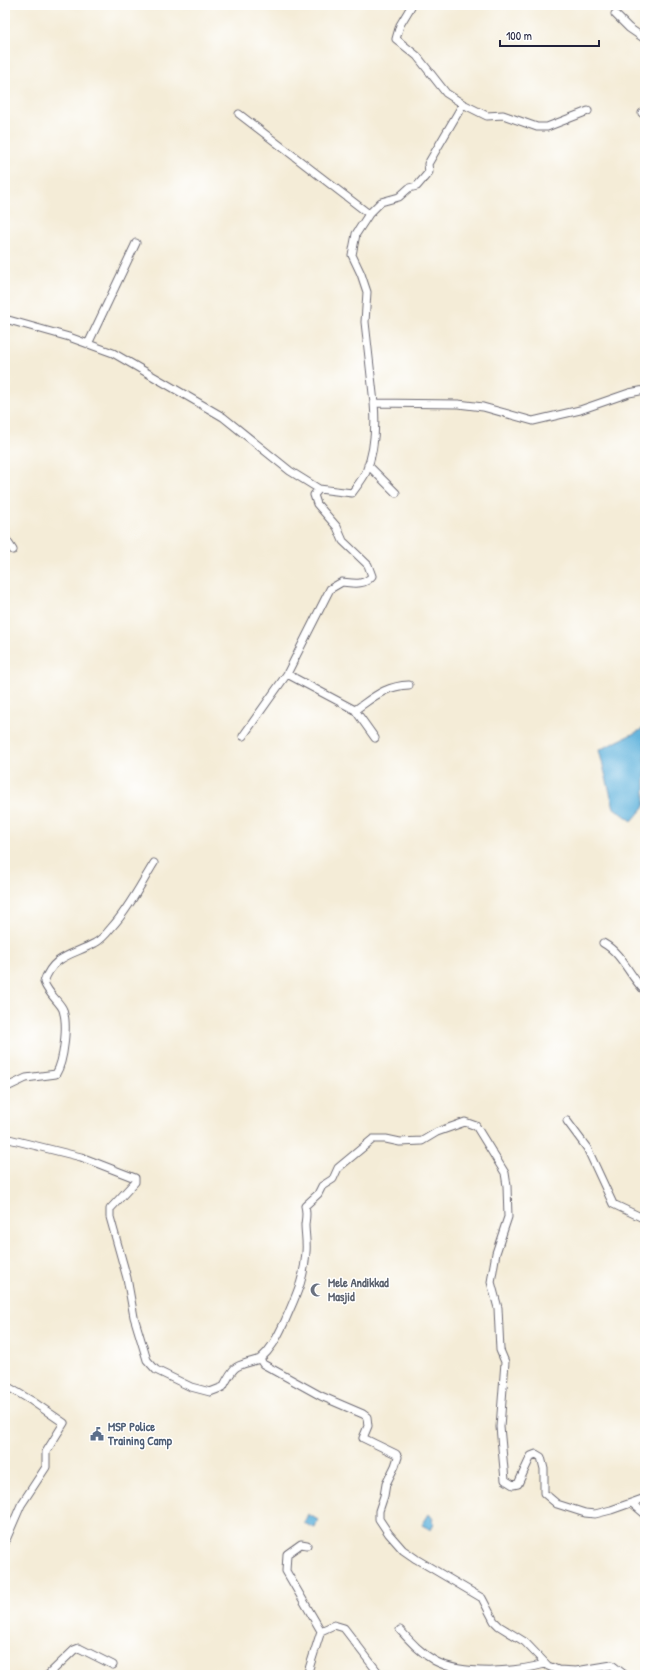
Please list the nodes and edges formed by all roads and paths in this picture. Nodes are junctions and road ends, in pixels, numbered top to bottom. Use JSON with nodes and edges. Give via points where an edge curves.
{"nodes":[{"id":1,"x":412,"y":5,"type":"edge"},
{"id":2,"x":615,"y":14,"type":"dead end"},
{"id":3,"x":645,"y":39,"type":"edge"},
{"id":4,"x":463,"y":104,"type":"junction"},
{"id":5,"x":588,"y":111,"type":"dead end"},
{"id":6,"x":239,"y":114,"type":"dead end"},
{"id":7,"x":369,"y":214,"type":"junction"},
{"id":8,"x":136,"y":243,"type":"dead end"},
{"id":9,"x":5,"y":319,"type":"edge"},
{"id":10,"x":88,"y":344,"type":"junction"},
{"id":11,"x":645,"y":390,"type":"edge"},
{"id":12,"x":374,"y":403,"type":"junction"},
{"id":13,"x":368,"y":464,"type":"junction"},
{"id":14,"x":319,"y":489,"type":"junction"},
{"id":15,"x":396,"y":493,"type":"dead end"},
{"id":16,"x":5,"y":538,"type":"edge"},
{"id":17,"x":13,"y":550,"type":"dead end"},
{"id":18,"x":287,"y":674,"type":"junction"},
{"id":19,"x":409,"y":685,"type":"dead end"},
{"id":20,"x":355,"y":710,"type":"junction"},
{"id":21,"x":243,"y":736,"type":"dead end"},
{"id":22,"x":375,"y":738,"type":"dead end"},
{"id":23,"x":154,"y":863,"type":"dead end"},
{"id":24,"x":604,"y":943,"type":"dead end"},
{"id":25,"x":645,"y":991,"type":"edge"},
{"id":26,"x":5,"y":1088,"type":"edge"},
{"id":27,"x":567,"y":1121,"type":"dead end"},
{"id":28,"x":5,"y":1138,"type":"edge"},
{"id":29,"x":645,"y":1219,"type":"edge"},
{"id":30,"x":260,"y":1359,"type":"junction"},
{"id":31,"x":5,"y":1385,"type":"edge"},
{"id":32,"x":645,"y":1498,"type":"edge"},
{"id":33,"x":632,"y":1503,"type":"junction"},
{"id":34,"x":645,"y":1514,"type":"edge"},
{"id":35,"x":5,"y":1542,"type":"edge"},
{"id":36,"x":307,"y":1545,"type":"dead end"},
{"id":37,"x":400,"y":1630,"type":"dead end"},
{"id":38,"x":321,"y":1631,"type":"junction"},
{"id":39,"x":545,"y":1664,"type":"junction"},
{"id":40,"x":113,"y":1665,"type":"dead end"},
{"id":41,"x":48,"y":1675,"type":"edge"},
{"id":42,"x":307,"y":1675,"type":"edge"},
{"id":43,"x":380,"y":1675,"type":"edge"},
{"id":44,"x":625,"y":1675,"type":"edge"}],
"edges":[{"from":1,"to":4,"type":"street","via":[[400,25],[396,39],[417,56],[446,93]]},
{"from":2,"to":3,"type":"street"},
{"from":4,"to":5,"type":"street","via":[[487,116],[503,115],[537,127],[547,127]]},
{"from":4,"to":7,"type":"street","via":[[428,164],[429,172],[417,186],[409,188],[399,198],[381,202]]},
{"from":6,"to":7,"type":"street"},
{"from":7,"to":12,"type":"street","via":[[356,234],[352,255],[367,292],[365,322]]},
{"from":8,"to":10,"type":"street"},
{"from":9,"to":10,"type":"street"},
{"from":10,"to":14,"type":"street","via":[[113,352],[224,417],[290,471]]},
{"from":11,"to":12,"type":"street","via":[[533,421],[483,407],[458,404]]},
{"from":12,"to":13,"type":"street","via":[[373,445]]},
{"from":13,"to":14,"type":"street","via":[[366,473],[352,493]]},
{"from":13,"to":15,"type":"street"},
{"from":14,"to":18,"type":"street","via":[[314,495],[317,504],[337,527],[343,541],[368,565],[372,576],[368,581],[359,584],[342,582],[330,589]]},
{"from":16,"to":17,"type":"street"},
{"from":18,"to":20,"type":"street"},
{"from":18,"to":21,"type":"street"},
{"from":19,"to":20,"type":"street","via":[[395,685],[385,689]]},
{"from":20,"to":22,"type":"street"},
{"from":23,"to":26,"type":"street","via":[[112,927],[97,942],[71,952],[52,965],[46,976],[44,982],[47,991],[63,1009],[65,1041],[62,1065],[56,1074],[26,1078]]},
{"from":24,"to":25,"type":"street","via":[[620,956],[634,981]]},
{"from":27,"to":29,"type":"street","via":[[586,1148],[613,1204]]},
{"from":28,"to":30,"type":"street","via":[[81,1157],[136,1178],[110,1209],[110,1217],[127,1278],[134,1317],[147,1360],[156,1370],[192,1387],[210,1392],[223,1387],[233,1368],[238,1364]]},
{"from":30,"to":33,"type":"street","via":[[275,1343],[299,1292],[306,1252],[305,1206],[318,1194],[322,1186],[333,1179],[338,1168],[373,1139],[422,1141],[437,1132],[465,1122],[476,1126],[505,1173],[507,1186],[508,1217],[496,1253],[492,1282],[498,1308],[500,1350],[505,1362],[500,1427],[505,1480],[513,1485],[518,1484],[531,1456],[536,1454],[541,1457],[544,1469],[544,1494],[557,1504],[595,1514]]},
{"from":30,"to":39,"type":"street","via":[[263,1364],[321,1396],[367,1416],[368,1426],[363,1438],[398,1457],[378,1511],[379,1519],[388,1534],[416,1559],[482,1598],[494,1621],[525,1642]]},
{"from":31,"to":35,"type":"street","via":[[64,1423],[46,1452],[46,1467],[21,1505]]},
{"from":32,"to":33,"type":"street"},
{"from":33,"to":34,"type":"street"},
{"from":36,"to":38,"type":"street","via":[[301,1544],[287,1554],[286,1571]]},
{"from":37,"to":39,"type":"street","via":[[414,1646],[445,1665],[507,1672]]},
{"from":38,"to":42,"type":"street"},
{"from":38,"to":43,"type":"street","via":[[334,1625],[344,1628]]},
{"from":39,"to":44,"type":"street","via":[[558,1670],[576,1671],[612,1665]]},
{"from":40,"to":41,"type":"street","via":[[79,1648]]}]}
